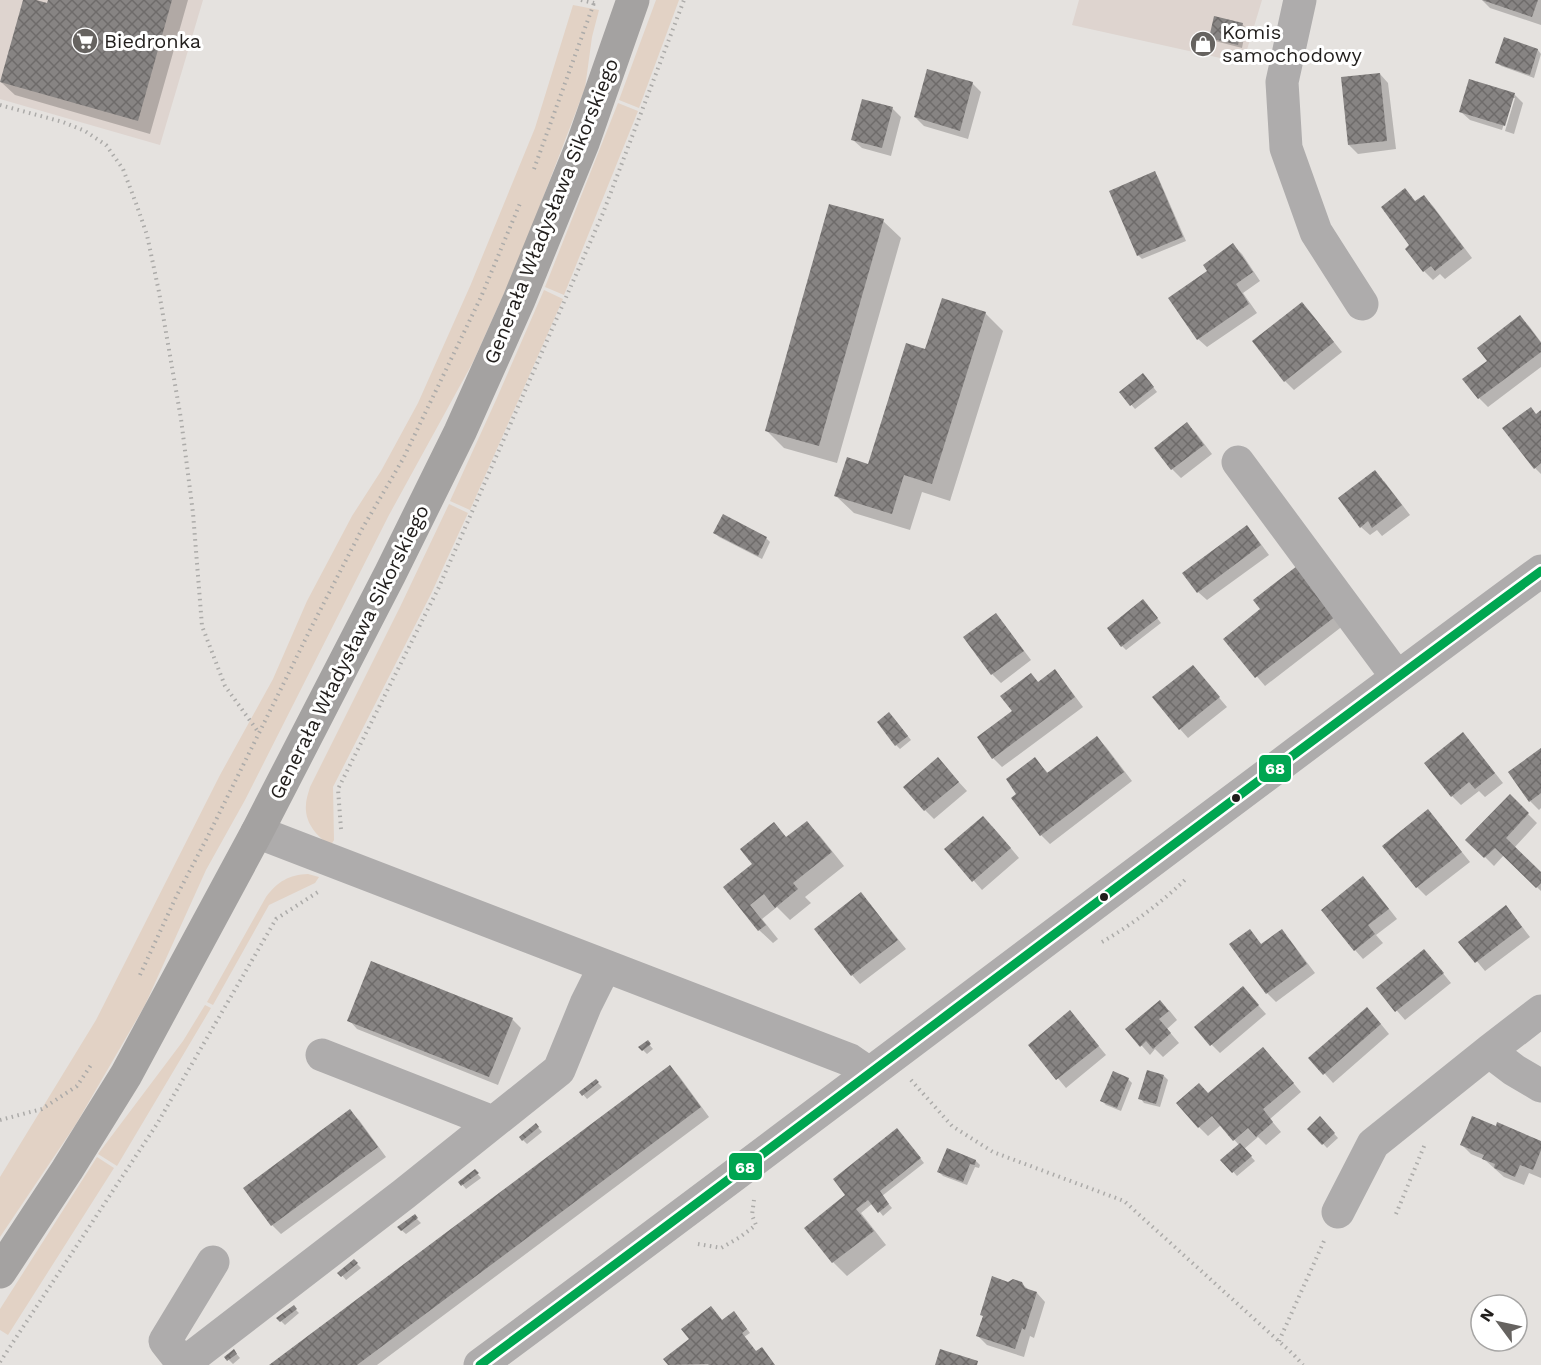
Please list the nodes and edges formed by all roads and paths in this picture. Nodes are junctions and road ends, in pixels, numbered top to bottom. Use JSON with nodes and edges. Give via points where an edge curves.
{"nodes":[{"id":1,"x":581,"y":0,"type":"edge"},
{"id":2,"x":633,"y":0,"type":"edge"},
{"id":3,"x":684,"y":0,"type":"edge"},
{"id":4,"x":1300,"y":0,"type":"edge"},
{"id":5,"x":595,"y":2,"type":"edge"},
{"id":6,"x":0,"y":105,"type":"edge"},
{"id":7,"x":533,"y":173,"type":"dead end"},
{"id":8,"x":524,"y":194,"type":"dead end"},
{"id":9,"x":1362,"y":304,"type":"dead end"},
{"id":10,"x":1238,"y":462,"type":"dead end"},
{"id":11,"x":1541,"y":571,"type":"edge"},
{"id":12,"x":1397,"y":677,"type":"junction"},
{"id":13,"x":259,"y":733,"type":"junction"},
{"id":14,"x":256,"y":832,"type":"junction"},
{"id":15,"x":333,"y":862,"type":"junction"},
{"id":16,"x":605,"y":966,"type":"junction"},
{"id":17,"x":137,"y":982,"type":"dead end"},
{"id":18,"x":1541,"y":1011,"type":"edge"},
{"id":19,"x":1489,"y":1051,"type":"junction"},
{"id":20,"x":322,"y":1055,"type":"dead end"},
{"id":21,"x":96,"y":1057,"type":"dead end"},
{"id":22,"x":880,"y":1065,"type":"junction"},
{"id":23,"x":1541,"y":1086,"type":"edge"},
{"id":24,"x":0,"y":1120,"type":"edge"},
{"id":25,"x":493,"y":1122,"type":"junction"},
{"id":26,"x":1426,"y":1142,"type":"dead end"},
{"id":27,"x":1338,"y":1212,"type":"joint"},
{"id":28,"x":1396,"y":1214,"type":"dead end"},
{"id":29,"x":213,"y":1263,"type":"dead end"},
{"id":30,"x":0,"y":1272,"type":"edge"},
{"id":31,"x":1279,"y":1341,"type":"junction"},
{"id":32,"x":0,"y":1362,"type":"edge"},
{"id":33,"x":184,"y":1364,"type":"edge"},
{"id":34,"x":480,"y":1365,"type":"edge"},
{"id":35,"x":1303,"y":1365,"type":"edge"}],
"edges":[{"from":1,"to":5,"type":"path"},
{"from":2,"to":14,"type":"main road","name":"Generała Władysława Sikorskiego","via":[[579,154],[460,432]]},
{"from":3,"to":15,"type":"path","via":[[603,213],[439,587],[338,789],[341,828]]},
{"from":4,"to":9,"type":"street","via":[[1282,82],[1286,148],[1316,232]]},
{"from":5,"to":7,"type":"path"},
{"from":6,"to":13,"type":"path","via":[[85,131],[106,145],[123,169],[147,235],[181,419],[202,626],[225,686]]},
{"from":8,"to":13,"type":"path","via":[[481,297],[403,459],[362,529]]},
{"from":10,"to":12,"type":"street"},
{"from":11,"to":12,"type":"street"},
{"from":12,"to":22,"type":"street"},
{"from":13,"to":17,"type":"path"},
{"from":14,"to":15,"type":"street"},
{"from":14,"to":30,"type":"main road","name":"Generała Władysława Sikorskiego","via":[[126,1075]]},
{"from":15,"to":16,"type":"street"},
{"from":15,"to":32,"type":"path","via":[[321,890],[276,919],[157,1124]]},
{"from":16,"to":22,"type":"street","via":[[850,1060]]},
{"from":16,"to":25,"type":"street","via":[[559,1070]]},
{"from":18,"to":19,"type":"street"},
{"from":19,"to":23,"type":"street"},
{"from":19,"to":27,"type":"street","via":[[1373,1144]]},
{"from":20,"to":25,"type":"street"},
{"from":21,"to":24,"type":"path","via":[[77,1086],[42,1109]]},
{"from":22,"to":31,"type":"path","via":[[952,1126],[993,1152],[1124,1201]]},
{"from":22,"to":34,"type":"street"},
{"from":25,"to":33,"type":"street"},
{"from":26,"to":28,"type":"path"},
{"from":27,"to":31,"type":"path"},
{"from":29,"to":33,"type":"street","via":[[165,1341]]},
{"from":31,"to":35,"type":"path"}]}
